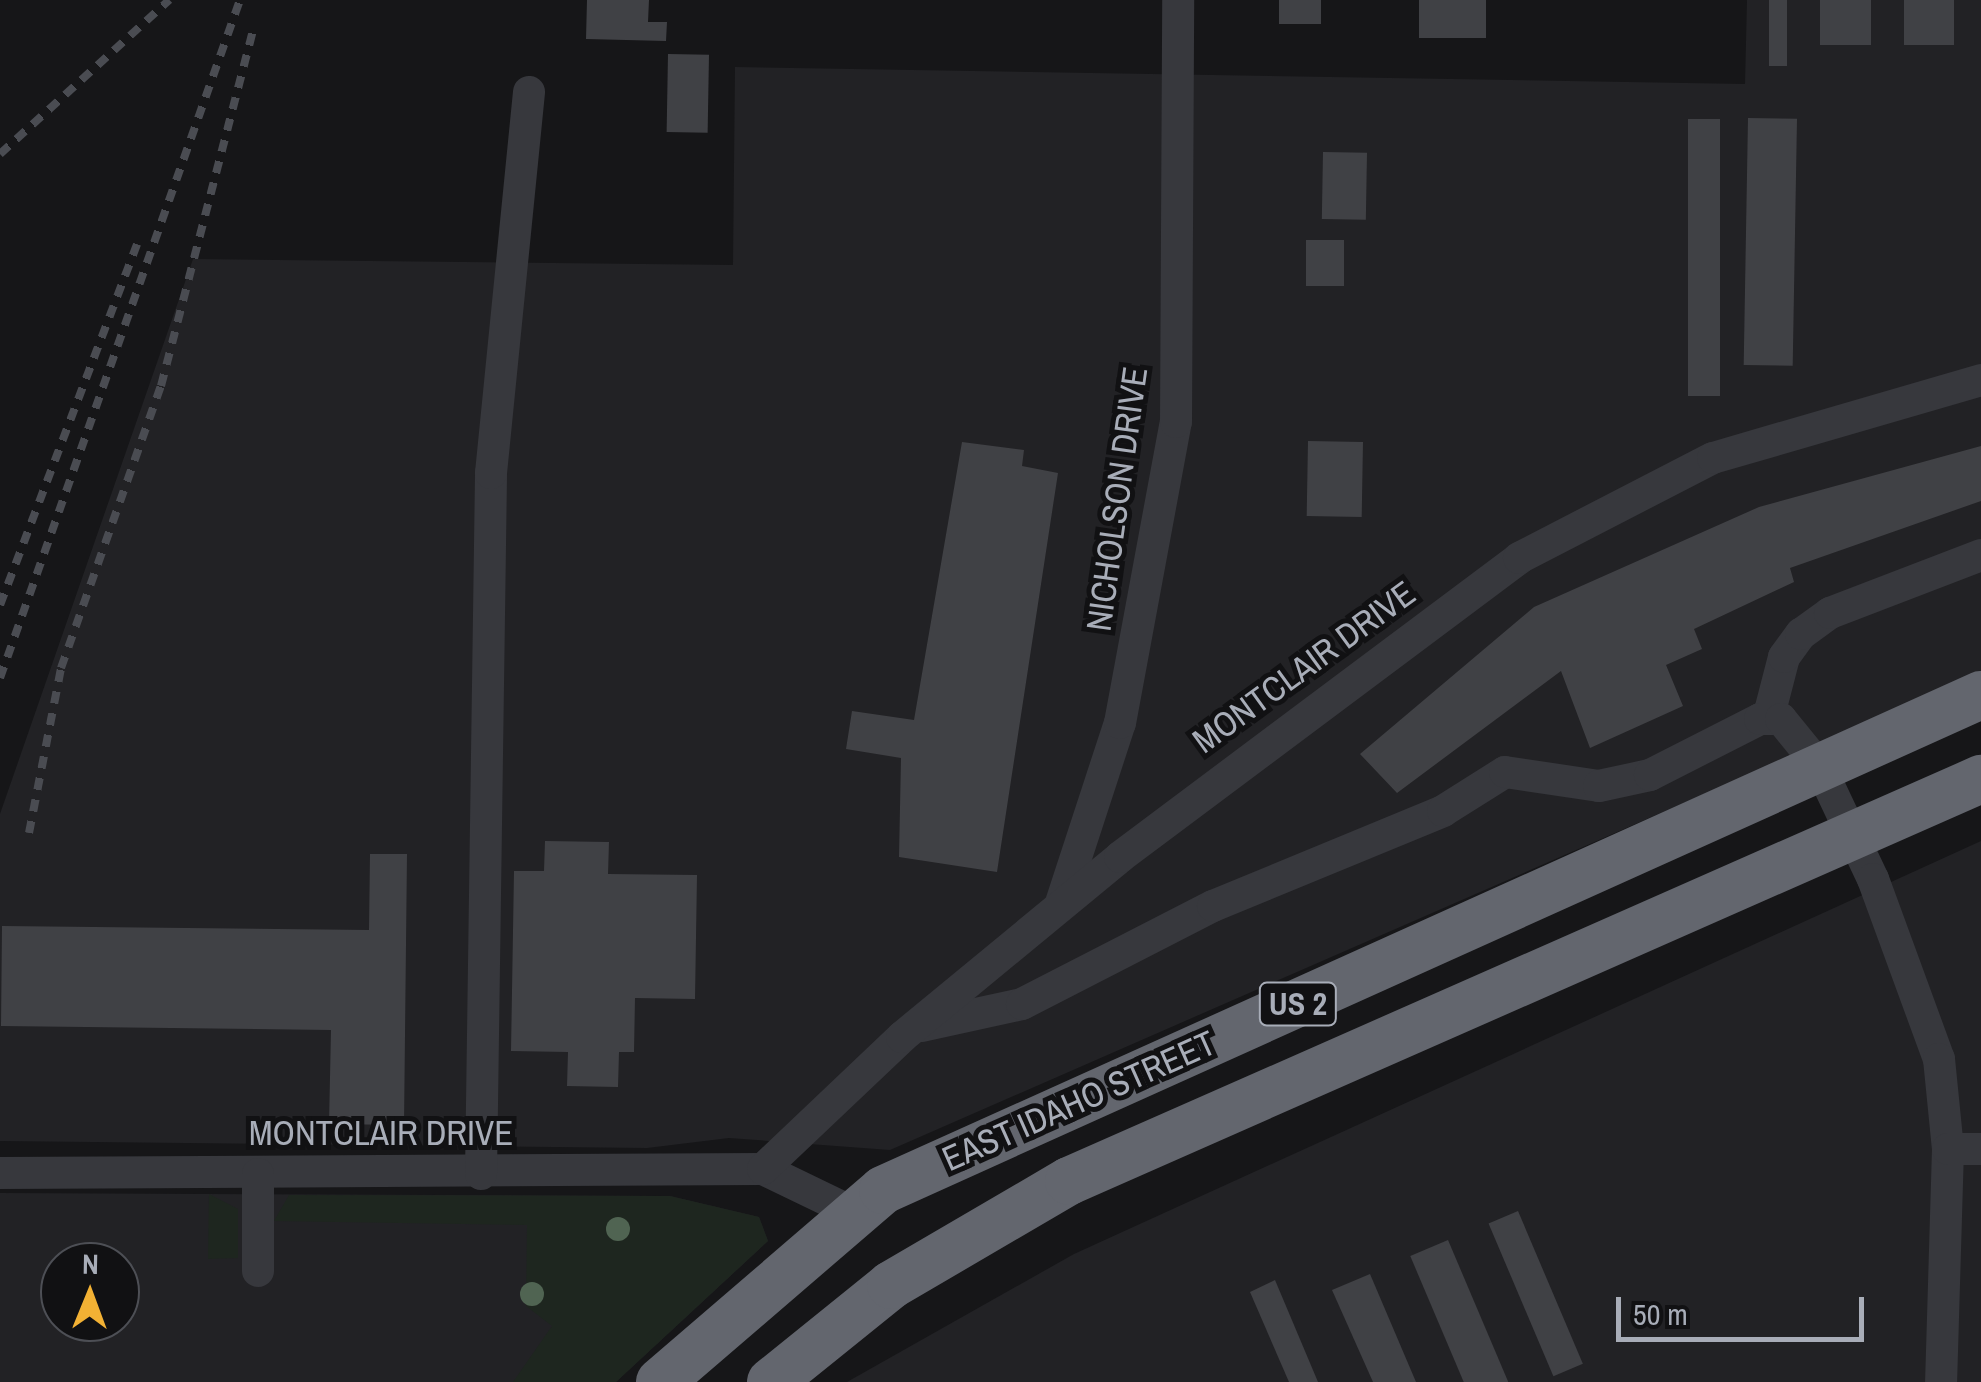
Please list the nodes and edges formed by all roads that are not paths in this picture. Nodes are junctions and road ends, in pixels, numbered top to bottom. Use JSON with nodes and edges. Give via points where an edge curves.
{"nodes":[{"id":1,"x":1178,"y":0,"type":"edge"},
{"id":2,"x":529,"y":92,"type":"dead end"},
{"id":3,"x":1981,"y":380,"type":"edge"},
{"id":4,"x":1981,"y":555,"type":"edge"},
{"id":5,"x":1981,"y":695,"type":"edge"},
{"id":6,"x":1768,"y":719,"type":"junction"},
{"id":7,"x":1981,"y":749,"type":"edge"},
{"id":8,"x":1820,"y":768,"type":"junction"},
{"id":9,"x":1981,"y":778,"type":"edge"},
{"id":10,"x":1852,"y":836,"type":"junction"},
{"id":11,"x":1040,"y":930,"type":"junction"},
{"id":12,"x":916,"y":1026,"type":"junction"},
{"id":13,"x":1948,"y":1149,"type":"junction"},
{"id":14,"x":1981,"y":1150,"type":"edge"},
{"id":15,"x":763,"y":1169,"type":"junction"},
{"id":16,"x":0,"y":1173,"type":"edge"},
{"id":17,"x":258,"y":1174,"type":"junction"},
{"id":18,"x":481,"y":1174,"type":"junction"},
{"id":19,"x":850,"y":1210,"type":"junction"},
{"id":20,"x":258,"y":1272,"type":"dead end"},
{"id":21,"x":660,"y":1382,"type":"edge"},
{"id":22,"x":772,"y":1382,"type":"edge"},
{"id":23,"x":1941,"y":1382,"type":"edge"}],
"edges":[{"from":1,"to":11,"type":"street","name":"NICHOLSON DRIVE","via":[[1179,324],[1165,496],[1088,841],[1072,885]]},
{"from":2,"to":18,"type":"street","via":[[490,473]]},
{"from":3,"to":11,"type":"street","name":"MONTCLAIR DRIVE","via":[[1713,458],[1520,558],[1224,775]]},
{"from":4,"to":6,"type":"street","via":[[1830,614],[1801,634],[1779,669]]},
{"from":5,"to":8,"type":"highway","name":"EAST IDAHO STREET","number":"US 2"},
{"from":6,"to":8,"type":"street","via":[[1797,729]]},
{"from":6,"to":12,"type":"street","via":[[1650,775],[1599,786],[1506,772],[1443,810],[1212,906],[1022,1004]]},
{"from":7,"to":10,"type":"highway","via":[[1914,783]]},
{"from":8,"to":10,"type":"street"},
{"from":8,"to":19,"type":"highway","name":"EAST IDAHO STREET","number":"US 2","via":[[968,1148]]},
{"from":9,"to":10,"type":"highway","name":"EAST IDAHO STREET","number":"US 2"},
{"from":10,"to":13,"type":"street","via":[[1939,1059]]},
{"from":10,"to":22,"type":"highway","name":"EAST IDAHO STREET","number":"US 2","via":[[1068,1181],[890,1285]]},
{"from":11,"to":12,"type":"street","name":"MONTCLAIR DRIVE"},
{"from":12,"to":15,"type":"street","name":"MONTCLAIR DRIVE"},
{"from":13,"to":14,"type":"street"},
{"from":13,"to":23,"type":"street"},
{"from":15,"to":18,"type":"street","name":"MONTCLAIR DRIVE"},
{"from":15,"to":19,"type":"street","name":"MONTCLAIR DRIVE"},
{"from":16,"to":17,"type":"street","name":"MONTCLAIR DRIVE"},
{"from":17,"to":18,"type":"street","name":"MONTCLAIR DRIVE"},
{"from":17,"to":20,"type":"street"},
{"from":19,"to":21,"type":"highway","name":"EAST IDAHO STREET","number":"US 2"}]}
